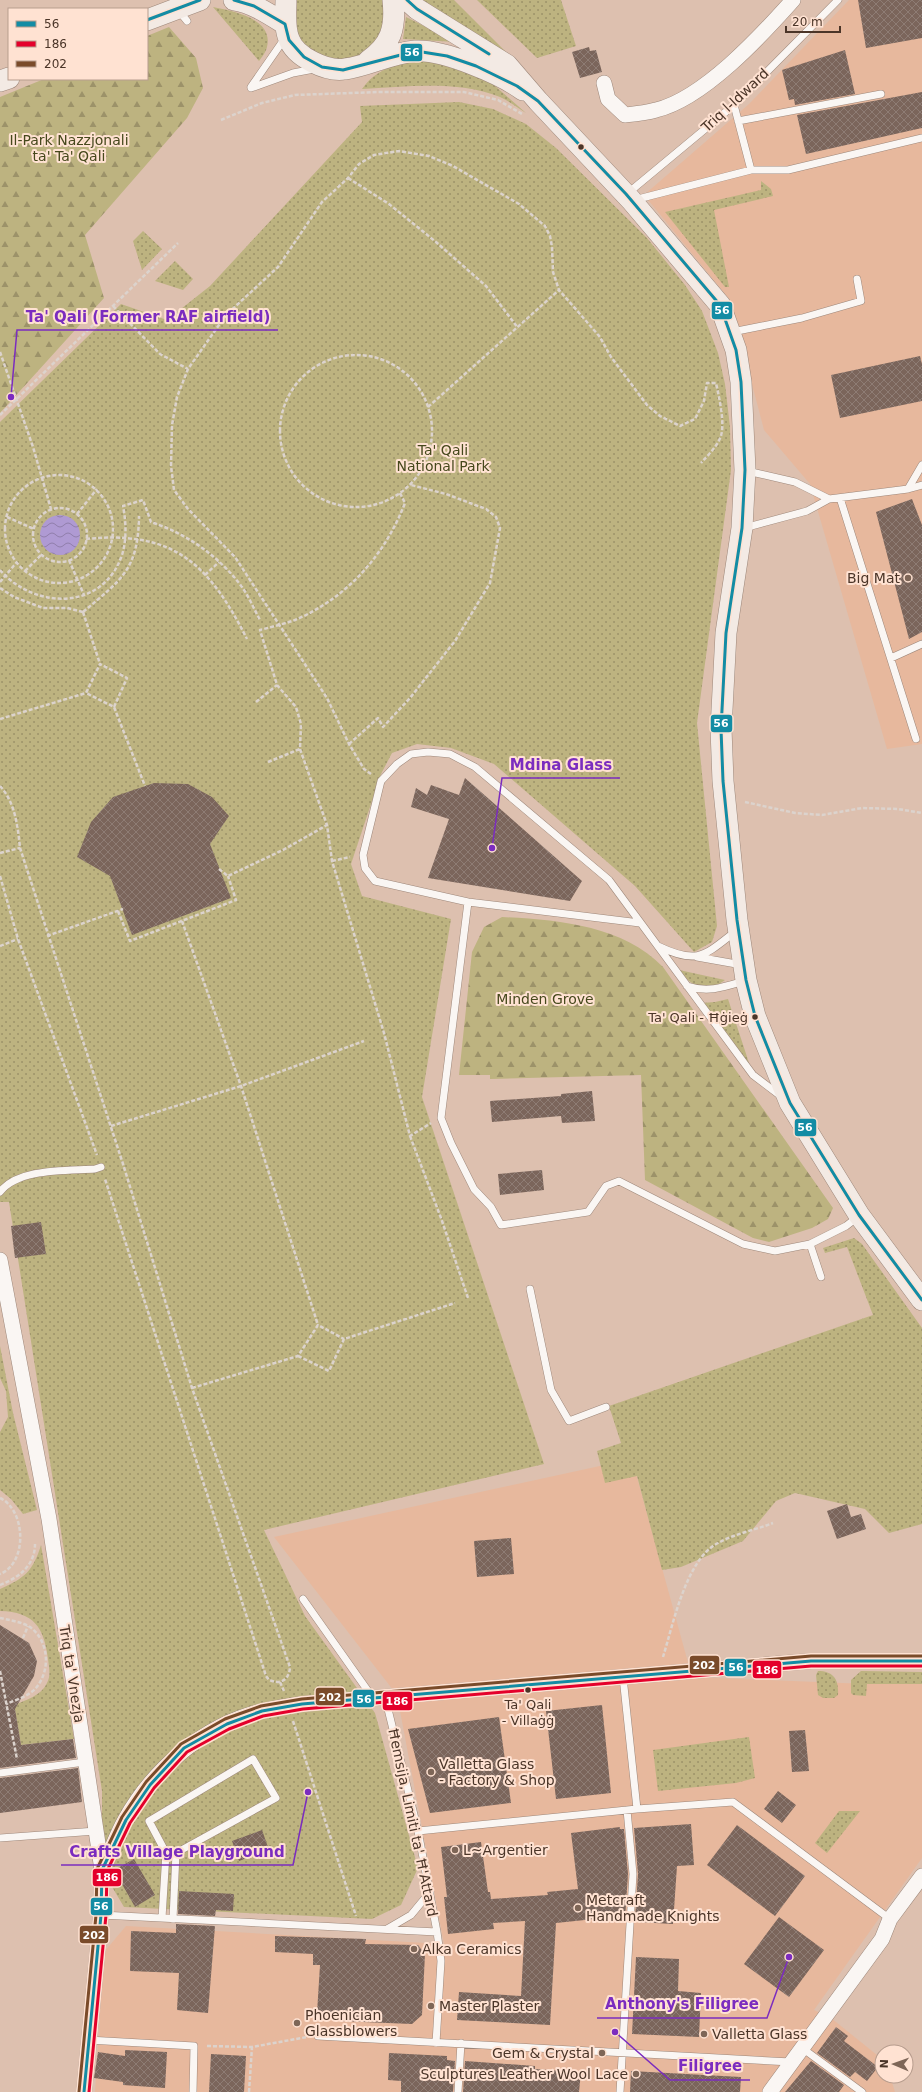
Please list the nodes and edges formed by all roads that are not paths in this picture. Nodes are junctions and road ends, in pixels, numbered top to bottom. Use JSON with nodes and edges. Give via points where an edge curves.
{"nodes":[{"id":1,"x":200,"y":0,"type":"edge"},
{"id":2,"x":234,"y":0,"type":"edge"},
{"id":3,"x":286,"y":0,"type":"edge"},
{"id":4,"x":393,"y":0,"type":"edge"},
{"id":5,"x":407,"y":0,"type":"edge"},
{"id":6,"x":793,"y":0,"type":"edge"},
{"id":7,"x":838,"y":0,"type":"edge"},
{"id":8,"x":148,"y":20,"type":"edge"},
{"id":9,"x":287,"y":29,"type":"junction"},
{"id":10,"x":364,"y":64,"type":"junction"},
{"id":11,"x":322,"y":67,"type":"junction"},
{"id":12,"x":604,"y":83,"type":"dead end"},
{"id":13,"x":881,"y":94,"type":"dead end"},
{"id":14,"x":734,"y":105,"type":"junction"},
{"id":15,"x":532,"y":109,"type":"junction"},
{"id":16,"x":738,"y":120,"type":"junction"},
{"id":17,"x":922,"y":138,"type":"edge"},
{"id":18,"x":751,"y":170,"type":"junction"},
{"id":19,"x":628,"y":197,"type":"junction"},
{"id":20,"x":857,"y":279,"type":"dead end"},
{"id":21,"x":730,"y":332,"type":"junction"},
{"id":22,"x":922,"y":465,"type":"edge"},
{"id":23,"x":745,"y":470,"type":"junction"},
{"id":24,"x":922,"y":485,"type":"edge"},
{"id":25,"x":908,"y":489,"type":"junction"},
{"id":26,"x":840,"y":498,"type":"junction"},
{"id":27,"x":829,"y":499,"type":"junction"},
{"id":28,"x":742,"y":528,"type":"junction"},
{"id":29,"x":922,"y":644,"type":"edge"},
{"id":30,"x":891,"y":658,"type":"junction"},
{"id":31,"x":916,"y":739,"type":"dead end"},
{"id":32,"x":468,"y":902,"type":"junction"},
{"id":33,"x":640,"y":923,"type":"junction"},
{"id":34,"x":738,"y":930,"type":"junction"},
{"id":35,"x":656,"y":945,"type":"junction"},
{"id":36,"x":693,"y":956,"type":"junction"},
{"id":37,"x":745,"y":973,"type":"junction"},
{"id":38,"x":687,"y":986,"type":"junction"},
{"id":39,"x":790,"y":1103,"type":"junction"},
{"id":40,"x":101,"y":1167,"type":"road end"},
{"id":41,"x":0,"y":1192,"type":"edge"},
{"id":42,"x":859,"y":1215,"type":"junction"},
{"id":43,"x":810,"y":1244,"type":"junction"},
{"id":44,"x":0,"y":1260,"type":"edge"},
{"id":45,"x":821,"y":1277,"type":"dead end"},
{"id":46,"x":530,"y":1289,"type":"dead end"},
{"id":47,"x":922,"y":1300,"type":"edge"},
{"id":48,"x":606,"y":1407,"type":"dead end"},
{"id":49,"x":303,"y":1599,"type":"dead end"},
{"id":50,"x":922,"y":1661,"type":"edge"},
{"id":51,"x":623,"y":1677,"type":"junction"},
{"id":52,"x":379,"y":1698,"type":"junction"},
{"id":53,"x":85,"y":1762,"type":"junction"},
{"id":54,"x":0,"y":1773,"type":"edge"},
{"id":55,"x":636,"y":1809,"type":"junction"},
{"id":56,"x":627,"y":1810,"type":"junction"},
{"id":57,"x":96,"y":1830,"type":"junction"},
{"id":58,"x":418,"y":1831,"type":"junction"},
{"id":59,"x":0,"y":1838,"type":"edge"},
{"id":60,"x":166,"y":1853,"type":"junction"},
{"id":61,"x":176,"y":1853,"type":"junction"},
{"id":62,"x":102,"y":1870,"type":"junction"},
{"id":63,"x":922,"y":1876,"type":"edge"},
{"id":64,"x":430,"y":1892,"type":"junction"},
{"id":65,"x":101,"y":1915,"type":"junction"},
{"id":66,"x":162,"y":1918,"type":"junction"},
{"id":67,"x":173,"y":1919,"type":"junction"},
{"id":68,"x":890,"y":1919,"type":"junction"},
{"id":69,"x":386,"y":1930,"type":"junction"},
{"id":70,"x":437,"y":1932,"type":"junction"},
{"id":71,"x":318,"y":2036,"type":"road end"},
{"id":72,"x":88,"y":2040,"type":"junction"},
{"id":73,"x":436,"y":2043,"type":"junction"},
{"id":74,"x":462,"y":2043,"type":"junction"},
{"id":75,"x":802,"y":2048,"type":"junction"},
{"id":76,"x":622,"y":2054,"type":"junction"},
{"id":77,"x":792,"y":2062,"type":"junction"},
{"id":78,"x":84,"y":2092,"type":"edge"},
{"id":79,"x":193,"y":2092,"type":"edge"},
{"id":80,"x":458,"y":2092,"type":"edge"},
{"id":81,"x":620,"y":2092,"type":"edge"},
{"id":82,"x":770,"y":2092,"type":"edge"},
{"id":83,"x":862,"y":2092,"type":"edge"}],
"edges":[{"from":1,"to":8,"type":"main road","via":[[182,14]]},
{"from":2,"to":9,"type":"main road","via":[[262,10]]},
{"from":3,"to":9,"type":"main road"},
{"from":4,"to":10,"type":"main road","via":[[395,18],[391,36],[380,53]]},
{"from":5,"to":15,"type":"main road","via":[[417,9],[507,65]]},
{"from":6,"to":12,"type":"street","via":[[752,45],[689,96],[657,110],[625,115],[608,99]]},
{"from":7,"to":14,"type":"lane","name":"Triq l-Idward"},
{"from":9,"to":11,"type":"main road","via":[[289,40],[304,57]]},
{"from":9,"to":11,"type":"lane","via":[[251,88],[293,73]]},
{"from":10,"to":11,"type":"main road","via":[[343,70]]},
{"from":10,"to":15,"type":"main road","via":[[416,51],[447,56],[476,66],[517,86]]},
{"from":13,"to":16,"type":"lane"},
{"from":14,"to":16,"type":"lane"},
{"from":14,"to":19,"type":"lane","name":"Triq l-Idward"},
{"from":15,"to":19,"type":"main road"},
{"from":16,"to":18,"type":"lane"},
{"from":17,"to":18,"type":"lane","via":[[788,170]]},
{"from":18,"to":19,"type":"lane"},
{"from":19,"to":21,"type":"main road","via":[[720,304]]},
{"from":20,"to":21,"type":"lane","via":[[861,301],[802,318]]},
{"from":21,"to":23,"type":"main road","via":[[741,382]]},
{"from":22,"to":25,"type":"lane"},
{"from":23,"to":27,"type":"lane","via":[[795,482]]},
{"from":23,"to":28,"type":"main road"},
{"from":24,"to":25,"type":"lane"},
{"from":25,"to":26,"type":"lane"},
{"from":26,"to":27,"type":"lane"},
{"from":26,"to":30,"type":"lane"},
{"from":27,"to":28,"type":"lane","via":[[807,511]]},
{"from":28,"to":34,"type":"main road","via":[[730,604],[722,682],[721,729]]},
{"from":29,"to":30,"type":"lane"},
{"from":30,"to":31,"type":"lane"},
{"from":32,"to":33,"type":"lane"},
{"from":32,"to":33,"type":"lane","via":[[375,881],[365,868],[363,854],[381,781],[411,754],[450,754],[475,767],[609,880]]},
{"from":32,"to":43,"type":"lane","via":[[441,1118],[474,1189],[491,1207],[501,1225],[588,1212],[606,1186],[619,1181],[742,1244],[775,1251]]},
{"from":33,"to":35,"type":"lane"},
{"from":34,"to":36,"type":"lane","via":[[708,953]]},
{"from":34,"to":37,"type":"main road"},
{"from":35,"to":36,"type":"lane","via":[[678,955]]},
{"from":35,"to":38,"type":"lane"},
{"from":36,"to":37,"type":"lane"},
{"from":37,"to":38,"type":"lane","via":[[716,989],[701,991]]},
{"from":37,"to":39,"type":"main road","via":[[755,1016]]},
{"from":38,"to":39,"type":"lane","via":[[753,1075]]},
{"from":39,"to":42,"type":"main road"},
{"from":40,"to":41,"type":"lane","via":[[19,1177]]},
{"from":42,"to":43,"type":"lane","via":[[846,1226]]},
{"from":42,"to":47,"type":"main road"},
{"from":43,"to":45,"type":"lane"},
{"from":44,"to":53,"type":"street","name":"Triq ta' Vnezja","via":[[49,1519]]},
{"from":46,"to":48,"type":"lane","via":[[551,1390],[569,1421]]},
{"from":49,"to":52,"type":"lane"},
{"from":50,"to":51,"type":"street","via":[[811,1661]]},
{"from":51,"to":52,"type":"street"},
{"from":51,"to":55,"type":"lane"},
{"from":52,"to":58,"type":"lane","name":"Ħemsija, Limiti ta' Ħ'Attard"},
{"from":52,"to":62,"type":"street","via":[[302,1704],[262,1711],[227,1724],[184,1748],[150,1785],[126,1820]]},
{"from":53,"to":54,"type":"lane"},
{"from":53,"to":57,"type":"street","name":"Triq ta' Vnezja"},
{"from":55,"to":56,"type":"lane"},
{"from":55,"to":68,"type":"lane","via":[[733,1802]]},
{"from":56,"to":58,"type":"lane"},
{"from":56,"to":76,"type":"lane","via":[[633,1874]]},
{"from":57,"to":59,"type":"lane"},
{"from":57,"to":62,"type":"street","name":"Triq ta' Vnezja"},
{"from":58,"to":64,"type":"lane","name":"Ħemsija, Limiti ta' Ħ'Attard"},
{"from":60,"to":61,"type":"lane"},
{"from":60,"to":61,"type":"lane","via":[[149,1821],[253,1759],[276,1798]]},
{"from":60,"to":66,"type":"lane"},
{"from":61,"to":67,"type":"lane"},
{"from":62,"to":65,"type":"street","name":"Triq ta' Vnezja"},
{"from":63,"to":68,"type":"street"},
{"from":64,"to":69,"type":"lane","via":[[411,1915]]},
{"from":64,"to":70,"type":"lane","name":"Ħemsija, Limiti ta' Ħ'Attard"},
{"from":65,"to":66,"type":"lane"},
{"from":65,"to":72,"type":"street","name":"Triq ta' Vnezja"},
{"from":66,"to":67,"type":"lane"},
{"from":67,"to":69,"type":"lane"},
{"from":68,"to":75,"type":"street","via":[[882,1939]]},
{"from":69,"to":70,"type":"lane"},
{"from":70,"to":73,"type":"lane","name":"Ħemsija, Limiti ta' Ħ'Attard","via":[[440,1961]]},
{"from":71,"to":73,"type":"lane"},
{"from":72,"to":78,"type":"street","name":"Triq ta' Vnezja"},
{"from":72,"to":79,"type":"lane","via":[[194,2046]]},
{"from":73,"to":74,"type":"lane"},
{"from":74,"to":76,"type":"lane"},
{"from":74,"to":80,"type":"lane"},
{"from":75,"to":77,"type":"street"},
{"from":75,"to":83,"type":"lane"},
{"from":76,"to":77,"type":"lane"},
{"from":76,"to":81,"type":"lane"},
{"from":77,"to":82,"type":"street"}]}
